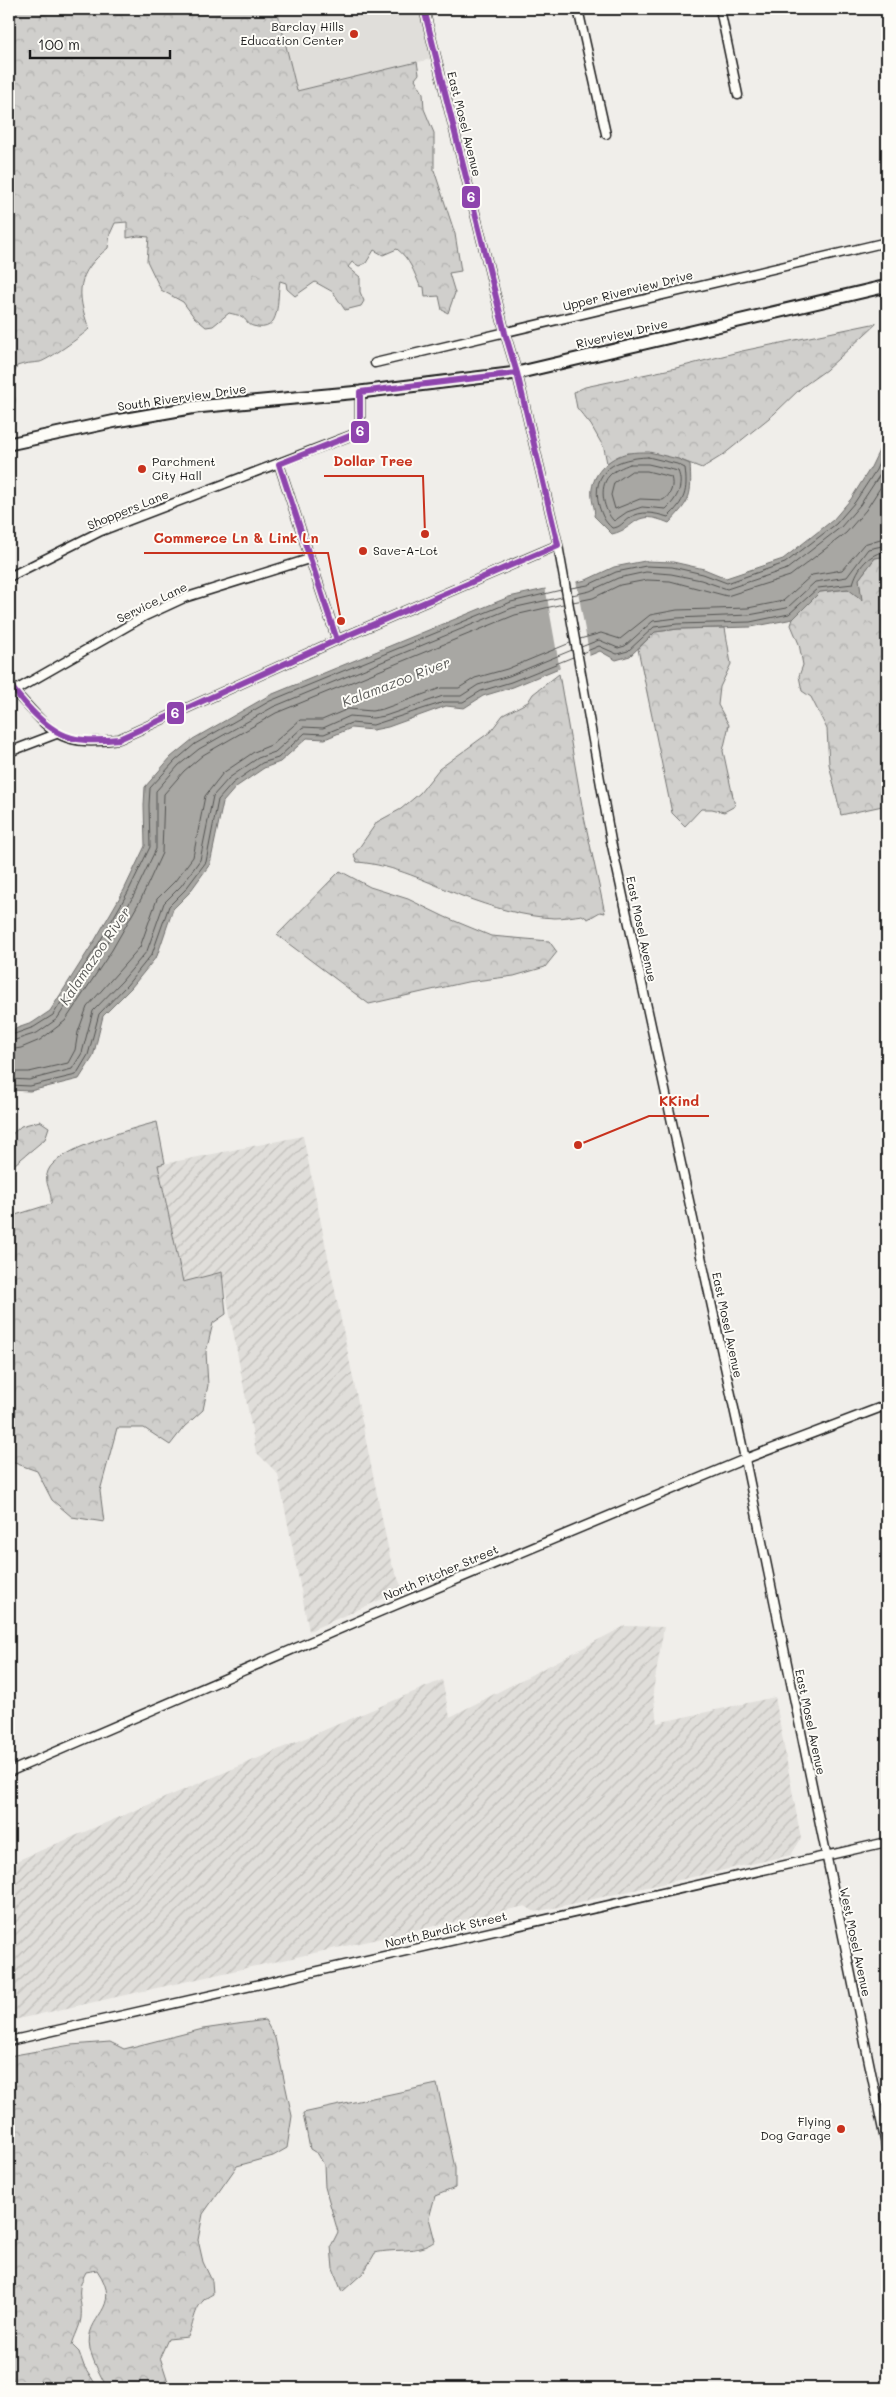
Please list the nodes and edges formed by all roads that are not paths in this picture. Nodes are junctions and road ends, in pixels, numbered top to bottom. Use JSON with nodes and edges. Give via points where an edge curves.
{"nodes":[{"id":1,"x":424,"y":9,"type":"edge"},
{"id":2,"x":578,"y":9,"type":"edge"},
{"id":3,"x":720,"y":9,"type":"edge"},
{"id":4,"x":738,"y":95,"type":"dead end"},
{"id":5,"x":606,"y":134,"type":"dead end"},
{"id":6,"x":887,"y":242,"type":"edge"},
{"id":7,"x":887,"y":286,"type":"edge"},
{"id":8,"x":504,"y":333,"type":"junction"},
{"id":9,"x":375,"y":363,"type":"dead end"},
{"id":10,"x":517,"y":373,"type":"junction"},
{"id":11,"x":360,"y":392,"type":"junction"},
{"id":12,"x":9,"y":444,"type":"edge"},
{"id":13,"x":279,"y":464,"type":"junction"},
{"id":14,"x":558,"y":545,"type":"junction"},
{"id":15,"x":310,"y":559,"type":"junction"},
{"id":16,"x":9,"y":577,"type":"edge"},
{"id":17,"x":337,"y":640,"type":"junction"},
{"id":18,"x":9,"y":683,"type":"edge"},
{"id":19,"x":14,"y":691,"type":"junction"},
{"id":20,"x":56,"y":734,"type":"junction"},
{"id":21,"x":9,"y":752,"type":"edge"},
{"id":22,"x":887,"y":1406,"type":"edge"},
{"id":23,"x":745,"y":1459,"type":"junction"},
{"id":24,"x":9,"y":1772,"type":"edge"},
{"id":25,"x":887,"y":1842,"type":"edge"},
{"id":26,"x":826,"y":1857,"type":"junction"},
{"id":27,"x":9,"y":2040,"type":"edge"},
{"id":28,"x":887,"y":2150,"type":"edge"}],
"edges":[{"from":1,"to":8,"type":"street","name":"East Mosel Avenue"},
{"from":2,"to":5,"type":"street"},
{"from":3,"to":4,"type":"street"},
{"from":6,"to":8,"type":"street","name":"Upper Riverview Drive"},
{"from":7,"to":10,"type":"street","name":"Riverview Drive"},
{"from":8,"to":9,"type":"street","name":"Upper Riverview Drive"},
{"from":8,"to":10,"type":"street","name":"East Mosel Avenue"},
{"from":10,"to":11,"type":"street","name":"Riverview Drive"},
{"from":10,"to":14,"type":"street","name":"East Mosel Avenue"},
{"from":11,"to":12,"type":"street","name":"South Riverview Drive","via":[[196,407]]},
{"from":11,"to":13,"type":"street","name":"Shoppers Lane","via":[[360,432]]},
{"from":13,"to":15,"type":"street"},
{"from":13,"to":16,"type":"street","name":"Shoppers Lane","via":[[101,531]]},
{"from":14,"to":17,"type":"street"},
{"from":14,"to":23,"type":"street","name":"East Mosel Avenue","via":[[611,841]]},
{"from":15,"to":17,"type":"street"},
{"from":15,"to":19,"type":"street","name":"Service Lane","via":[[184,598],[145,616]]},
{"from":17,"to":20,"type":"street","via":[[119,739],[90,742]]},
{"from":18,"to":19,"type":"street"},
{"from":19,"to":20,"type":"street"},
{"from":20,"to":21,"type":"street"},
{"from":22,"to":23,"type":"street","name":"North Pitcher Street"},
{"from":23,"to":24,"type":"street","name":"North Pitcher Street"},
{"from":23,"to":26,"type":"street","name":"East Mosel Avenue"},
{"from":25,"to":26,"type":"street","name":"North Burdick Street"},
{"from":26,"to":27,"type":"street","name":"North Burdick Street"},
{"from":26,"to":28,"type":"street","name":"West Mosel Avenue"}]}
